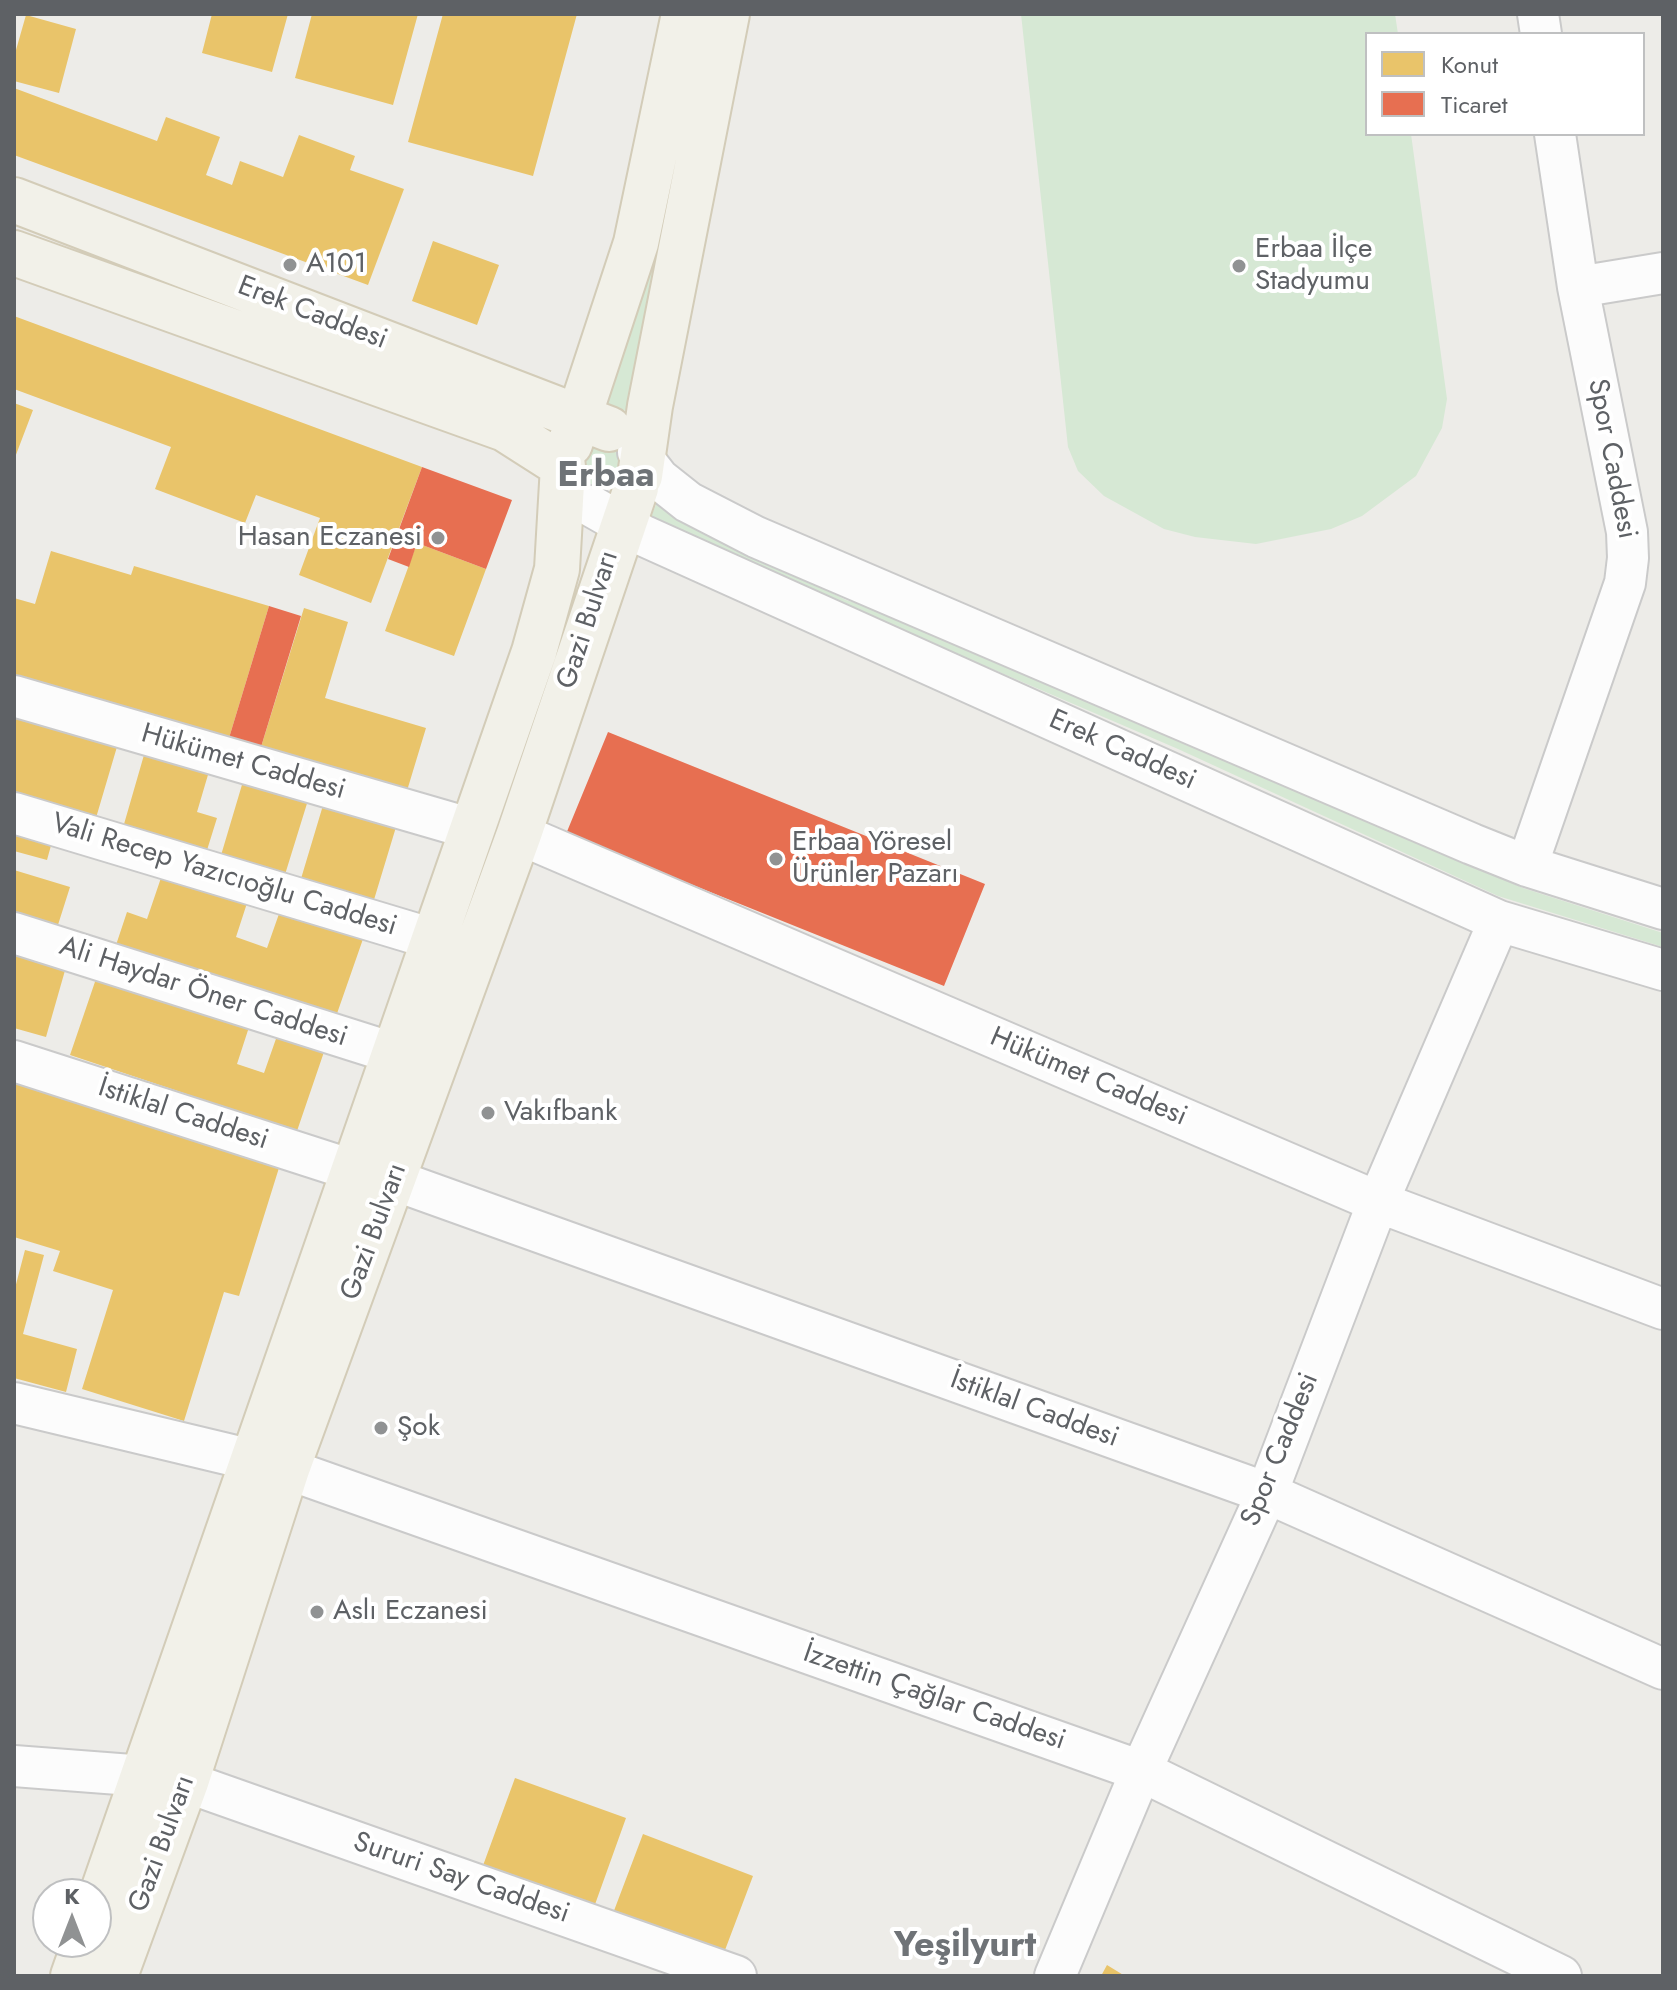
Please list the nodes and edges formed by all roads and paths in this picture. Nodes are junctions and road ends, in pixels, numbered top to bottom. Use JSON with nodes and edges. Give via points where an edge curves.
{"nodes":[{"id":1,"x":727,"y":14,"type":"edge"},
{"id":2,"x":674,"y":17,"type":"edge"},
{"id":3,"x":1555,"y":136,"type":"edge"},
{"id":4,"x":14,"y":200,"type":"edge"},
{"id":5,"x":14,"y":253,"type":"edge"},
{"id":6,"x":1663,"y":273,"type":"edge"},
{"id":7,"x":1578,"y":287,"type":"junction"},
{"id":8,"x":609,"y":467,"type":"junction"},
{"id":9,"x":14,"y":696,"type":"edge"},
{"id":10,"x":14,"y":813,"type":"edge"},
{"id":11,"x":472,"y":829,"type":"junction"},
{"id":12,"x":519,"y":834,"type":"junction"},
{"id":13,"x":1527,"y":866,"type":"junction"},
{"id":14,"x":1663,"y":909,"type":"edge"},
{"id":15,"x":1499,"y":921,"type":"junction"},
{"id":16,"x":14,"y":933,"type":"edge"},
{"id":17,"x":433,"y":939,"type":"junction"},
{"id":18,"x":1663,"y":970,"type":"edge"},
{"id":19,"x":393,"y":1053,"type":"junction"},
{"id":20,"x":14,"y":1061,"type":"edge"},
{"id":21,"x":352,"y":1170,"type":"junction"},
{"id":22,"x":394,"y":1180,"type":"junction"},
{"id":23,"x":1378,"y":1202,"type":"junction"},
{"id":24,"x":1663,"y":1309,"type":"edge"},
{"id":25,"x":14,"y":1403,"type":"edge"},
{"id":26,"x":270,"y":1465,"type":"junction"},
{"id":27,"x":1267,"y":1493,"type":"junction"},
{"id":28,"x":1663,"y":1669,"type":"edge"},
{"id":29,"x":14,"y":1766,"type":"edge"},
{"id":30,"x":1141,"y":1771,"type":"junction"},
{"id":31,"x":165,"y":1779,"type":"junction"},
{"id":32,"x":112,"y":1880,"type":"edge"},
{"id":33,"x":115,"y":1976,"type":"edge"},
{"id":34,"x":736,"y":1976,"type":"edge"},
{"id":35,"x":1055,"y":1976,"type":"edge"},
{"id":36,"x":1561,"y":1976,"type":"edge"}],
"edges":[{"from":1,"to":8,"type":"main road","name":"Gazi Bulvarı","via":[[650,406]]},
{"from":2,"to":8,"type":"main road","name":"Gazi Bulvarı","via":[[636,243]]},
{"from":3,"to":7,"type":"street","name":"Spor Caddesi"},
{"from":4,"to":8,"type":"main road","name":"Erek Caddesi"},
{"from":5,"to":8,"type":"main road","name":"Erek Caddesi"},
{"from":6,"to":7,"type":"street"},
{"from":7,"to":13,"type":"street","name":"Spor Caddesi","via":[[1628,558],[1625,583]]},
{"from":8,"to":11,"type":"main road","name":"Gazi Bulvarı","via":[[554,582]]},
{"from":8,"to":12,"type":"main road","name":"Gazi Bulvarı"},
{"from":8,"to":13,"type":"street","name":"Erek Caddesi","via":[[659,479],[688,502],[756,537]]},
{"from":8,"to":15,"type":"street","name":"Erek Caddesi"},
{"from":9,"to":11,"type":"street","name":"Hükümet Caddesi"},
{"from":10,"to":17,"type":"street","name":"Vali Recep Yazıcıoğlu Caddesi"},
{"from":11,"to":17,"type":"main road","name":"Gazi Bulvarı"},
{"from":12,"to":22,"type":"main road","name":"Gazi Bulvarı"},
{"from":12,"to":23,"type":"street","name":"Hükümet Caddesi"},
{"from":13,"to":14,"type":"street","name":"Erek Caddesi"},
{"from":15,"to":18,"type":"street","name":"Erek Caddesi"},
{"from":15,"to":23,"type":"street","name":"Spor Caddesi"},
{"from":16,"to":19,"type":"street","name":"Ali Haydar Öner Caddesi"},
{"from":17,"to":19,"type":"main road","name":"Gazi Bulvarı"},
{"from":19,"to":21,"type":"main road","name":"Gazi Bulvarı"},
{"from":20,"to":21,"type":"street","name":"İstiklal Caddesi"},
{"from":21,"to":26,"type":"main road","name":"Gazi Bulvarı"},
{"from":22,"to":26,"type":"main road","name":"Gazi Bulvarı"},
{"from":22,"to":27,"type":"street","name":"İstiklal Caddesi"},
{"from":23,"to":24,"type":"street","name":"Hükümet Caddesi"},
{"from":23,"to":27,"type":"street","name":"Spor Caddesi"},
{"from":25,"to":26,"type":"street","name":"İzzettin Çağlar Caddesi"},
{"from":26,"to":30,"type":"street","name":"İzzettin Çağlar Caddesi"},
{"from":26,"to":31,"type":"main road","name":"Gazi Bulvarı"},
{"from":27,"to":28,"type":"street","name":"İstiklal Caddesi"},
{"from":27,"to":30,"type":"street","name":"Spor Caddesi"},
{"from":29,"to":31,"type":"street","name":"Sururi Say Caddesi"},
{"from":30,"to":35,"type":"street","name":"Spor Caddesi"},
{"from":30,"to":36,"type":"street","name":"İzzettin Çağlar Caddesi"},
{"from":31,"to":32,"type":"main road","name":"Gazi Bulvarı"},
{"from":31,"to":33,"type":"main road","name":"Gazi Bulvarı"},
{"from":31,"to":34,"type":"street","name":"Sururi Say Caddesi"}]}
